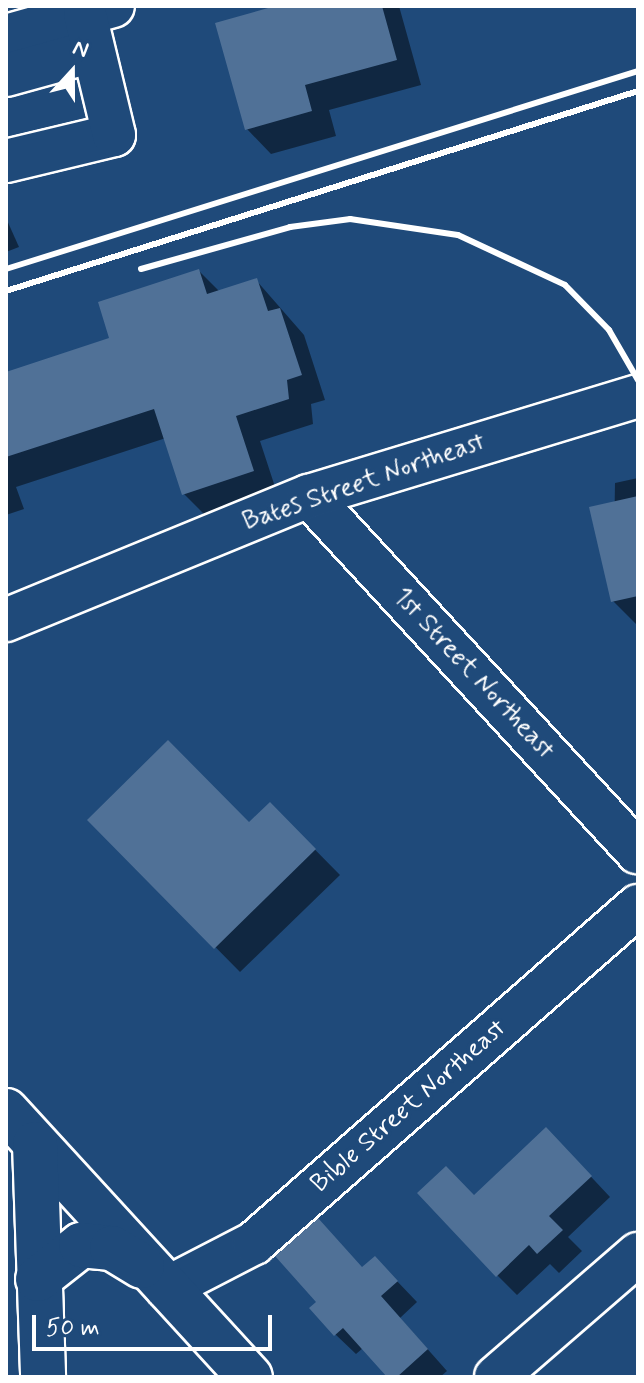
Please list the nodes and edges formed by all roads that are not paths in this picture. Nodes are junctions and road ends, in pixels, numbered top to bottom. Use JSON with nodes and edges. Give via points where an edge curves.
{"nodes":[{"id":1,"x":97,"y":23,"type":"edge"},
{"id":2,"x":6,"y":36,"type":"edge"},
{"id":3,"x":6,"y":75,"type":"edge"},
{"id":4,"x":6,"y":161,"type":"edge"},
{"id":5,"x":638,"y":396,"type":"edge"},
{"id":6,"x":309,"y":496,"type":"junction"},
{"id":7,"x":6,"y":620,"type":"edge"},
{"id":8,"x":638,"y":853,"type":"edge"},
{"id":9,"x":638,"y":906,"type":"edge"},
{"id":10,"x":6,"y":1111,"type":"edge"},
{"id":11,"x":35,"y":1144,"type":"junction"},
{"id":12,"x":638,"y":1254,"type":"edge"},
{"id":13,"x":38,"y":1279,"type":"junction"},
{"id":14,"x":159,"y":1280,"type":"junction"},
{"id":15,"x":43,"y":1377,"type":"edge"},
{"id":16,"x":250,"y":1377,"type":"edge"},
{"id":17,"x":496,"y":1377,"type":"edge"}],
"edges":[{"from":1,"to":2,"type":"street"},
{"from":1,"to":3,"type":"street"},
{"from":1,"to":4,"type":"street","via":[[114,135]]},
{"from":5,"to":6,"type":"street","name":"Bates Street Northeast"},
{"from":6,"to":7,"type":"street","name":"Bates Street Northeast"},
{"from":6,"to":8,"type":"street","name":"1st Street Northeast"},
{"from":9,"to":14,"type":"street","name":"Bible Street Northeast","via":[[254,1243]]},
{"from":10,"to":11,"type":"main road"},
{"from":11,"to":13,"type":"main road"},
{"from":11,"to":14,"type":"main road"},
{"from":12,"to":17,"type":"street"},
{"from":13,"to":14,"type":"main road","via":[[81,1245],[112,1248]]},
{"from":13,"to":15,"type":"main road"},
{"from":14,"to":16,"type":"main road"}]}
